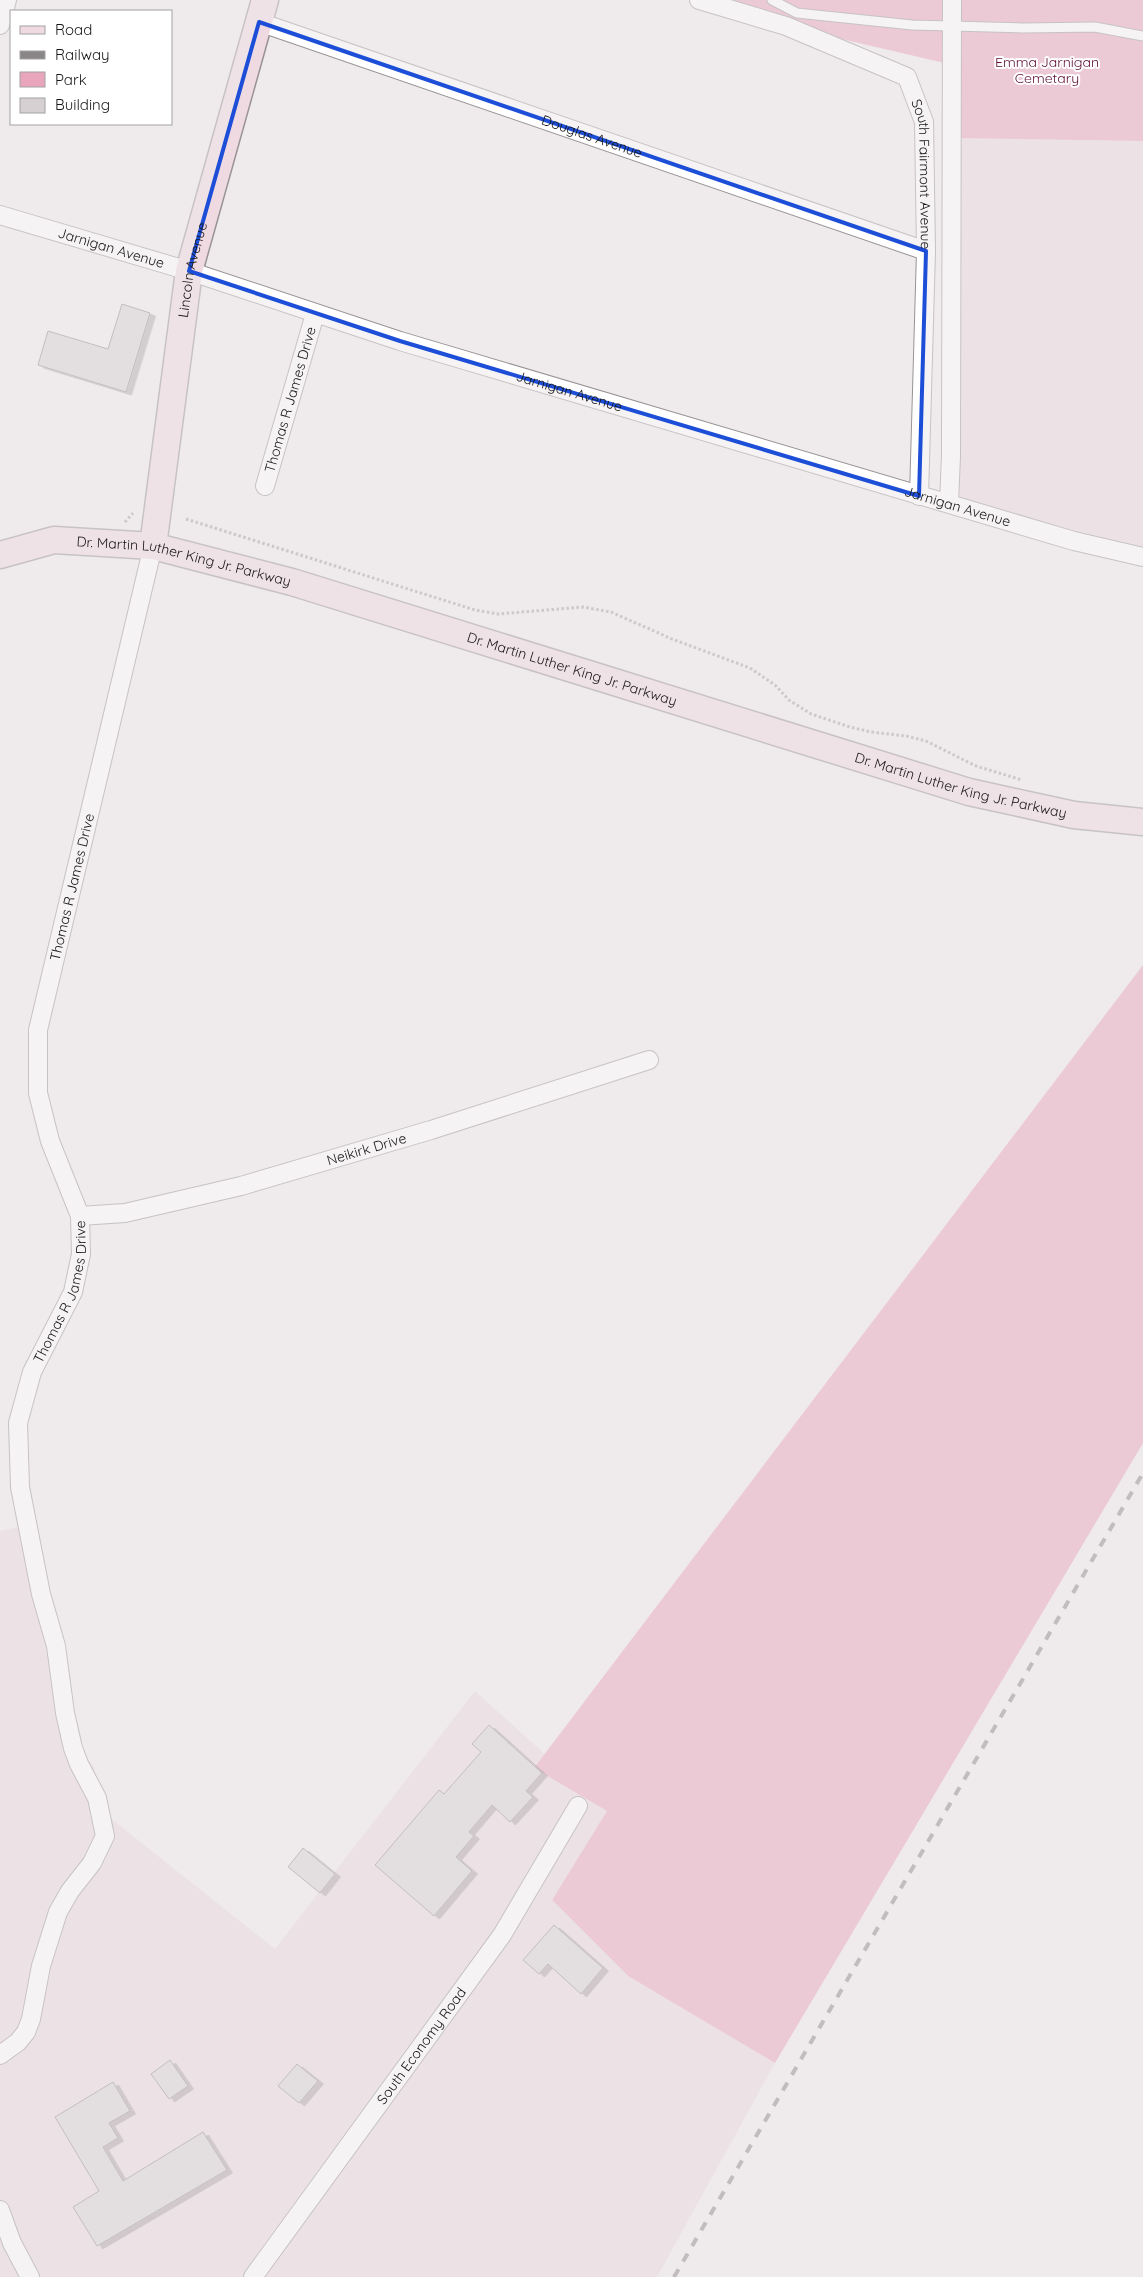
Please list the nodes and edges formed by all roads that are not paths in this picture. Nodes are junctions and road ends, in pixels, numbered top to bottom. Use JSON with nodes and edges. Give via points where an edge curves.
{"nodes":[{"id":1,"x":7,"y":0,"type":"edge"},
{"id":2,"x":699,"y":0,"type":"edge"},
{"id":3,"x":772,"y":0,"type":"edge"},
{"id":4,"x":952,"y":0,"type":"edge"},
{"id":5,"x":262,"y":11,"type":"edge"},
{"id":6,"x":0,"y":25,"type":"edge"},
{"id":7,"x":953,"y":25,"type":"junction"},
{"id":8,"x":1143,"y":36,"type":"edge"},
{"id":9,"x":0,"y":216,"type":"edge"},
{"id":10,"x":926,"y":252,"type":"junction"},
{"id":11,"x":189,"y":271,"type":"junction"},
{"id":12,"x":315,"y":314,"type":"junction"},
{"id":13,"x":265,"y":486,"type":"dead end"},
{"id":14,"x":919,"y":496,"type":"junction"},
{"id":15,"x":949,"y":503,"type":"junction"},
{"id":16,"x":153,"y":546,"type":"junction"},
{"id":17,"x":0,"y":554,"type":"edge"},
{"id":18,"x":1143,"y":557,"type":"edge"},
{"id":19,"x":1143,"y":822,"type":"edge"},
{"id":20,"x":649,"y":1060,"type":"dead end"},
{"id":21,"x":80,"y":1216,"type":"junction"},
{"id":22,"x":578,"y":1806,"type":"dead end"},
{"id":23,"x":0,"y":2055,"type":"edge"},
{"id":24,"x":0,"y":2210,"type":"edge"},
{"id":25,"x":30,"y":2277,"type":"edge"},
{"id":26,"x":254,"y":2277,"type":"edge"}],
"edges":[{"from":1,"to":6,"type":"street"},
{"from":2,"to":10,"type":"street","name":"South Fairmont Avenue","via":[[786,26],[907,77],[924,122]]},
{"from":3,"to":7,"type":"lane","via":[[797,13],[912,25]]},
{"from":4,"to":7,"type":"street"},
{"from":5,"to":10,"type":"street","name":"Douglas Avenue"},
{"from":5,"to":11,"type":"main road","name":"Lincoln Avenue"},
{"from":7,"to":8,"type":"lane","via":[[1095,27]]},
{"from":7,"to":15,"type":"street"},
{"from":9,"to":11,"type":"street","name":"Jarnigan Avenue"},
{"from":10,"to":14,"type":"street","name":"South Fairmont Avenue"},
{"from":11,"to":12,"type":"street","name":"Jarnigan Avenue"},
{"from":11,"to":16,"type":"main road","name":"Lincoln Avenue"},
{"from":12,"to":13,"type":"street","name":"Thomas R James Drive"},
{"from":12,"to":14,"type":"street","name":"Jarnigan Avenue"},
{"from":14,"to":15,"type":"street","name":"Jarnigan Avenue"},
{"from":15,"to":18,"type":"street","name":"Jarnigan Avenue","via":[[1074,542]]},
{"from":16,"to":17,"type":"main road","name":"Dr. Martin Luther King Jr. Parkway","via":[[54,540]]},
{"from":16,"to":19,"type":"main road","name":"Dr. Martin Luther King Jr. Parkway","via":[[292,582],[969,792],[1074,815]]},
{"from":16,"to":21,"type":"street","name":"Thomas R James Drive","via":[[38,1030],[38,1093],[50,1141]]},
{"from":20,"to":21,"type":"street","name":"Neikirk Drive","via":[[431,1130],[241,1186],[125,1213]]},
{"from":21,"to":23,"type":"street","name":"Thomas R James Drive","via":[[81,1254],[73,1292],[32,1372],[18,1423],[20,1487],[41,1594],[56,1646],[73,1748],[97,1798],[105,1836],[92,1863],[58,1912],[41,1966],[26,2032]]},
{"from":22,"to":26,"type":"street","name":"South Economy Road","via":[[502,1935]]},
{"from":24,"to":25,"type":"street","via":[[12,2243]]}]}
